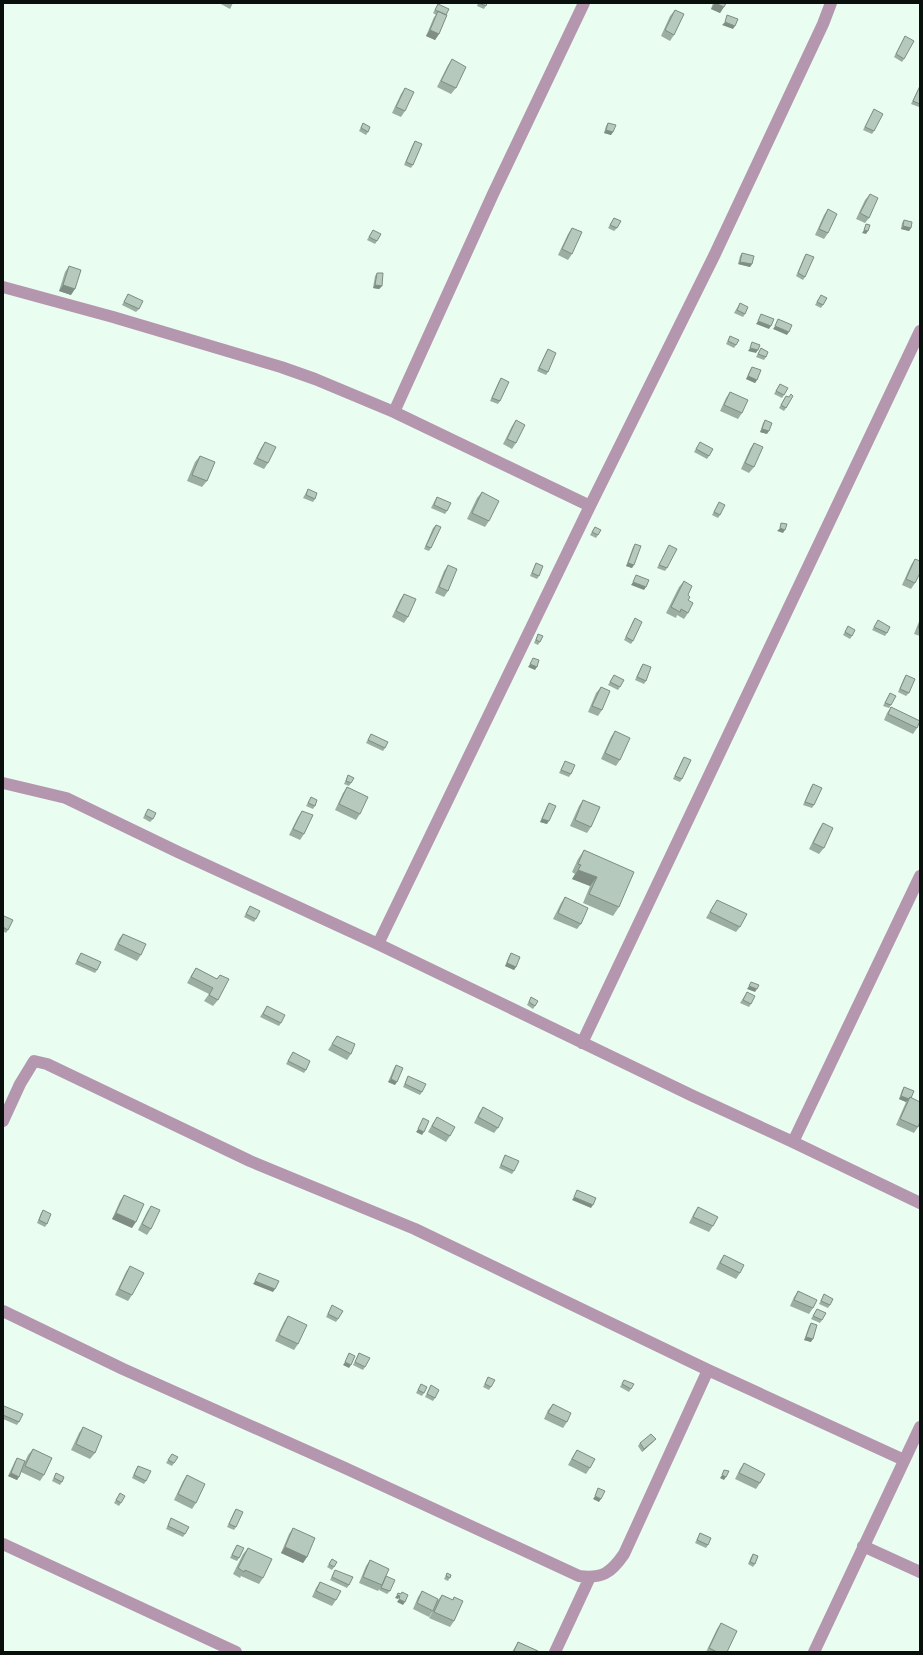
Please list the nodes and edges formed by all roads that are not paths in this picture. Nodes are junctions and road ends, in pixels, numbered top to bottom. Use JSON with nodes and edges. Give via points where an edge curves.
{"nodes":[{"id":1,"x":584,"y":3,"type":"edge"},
{"id":2,"x":831,"y":3,"type":"edge"},
{"id":3,"x":3,"y":287,"type":"edge"},
{"id":4,"x":920,"y":331,"type":"edge"},
{"id":5,"x":394,"y":412,"type":"junction"},
{"id":6,"x":590,"y":506,"type":"junction"},
{"id":7,"x":3,"y":783,"type":"edge"},
{"id":8,"x":920,"y":876,"type":"edge"},
{"id":9,"x":378,"y":944,"type":"junction"},
{"id":10,"x":582,"y":1043,"type":"junction"},
{"id":11,"x":3,"y":1121,"type":"edge"},
{"id":12,"x":793,"y":1142,"type":"junction"},
{"id":13,"x":920,"y":1203,"type":"edge"},
{"id":14,"x":3,"y":1311,"type":"edge"},
{"id":15,"x":708,"y":1370,"type":"junction"},
{"id":16,"x":920,"y":1427,"type":"edge"},
{"id":17,"x":904,"y":1460,"type":"junction"},
{"id":18,"x":3,"y":1544,"type":"edge"},
{"id":19,"x":863,"y":1546,"type":"junction"},
{"id":20,"x":920,"y":1572,"type":"edge"},
{"id":21,"x":590,"y":1577,"type":"junction"},
{"id":22,"x":236,"y":1652,"type":"edge"},
{"id":23,"x":554,"y":1652,"type":"edge"},
{"id":24,"x":814,"y":1652,"type":"edge"}],
"edges":[{"from":1,"to":5,"type":"street","via":[[493,194]]},
{"from":2,"to":6,"type":"street","via":[[715,254]]},
{"from":3,"to":5,"type":"street","via":[[56,300],[281,367]]},
{"from":4,"to":10,"type":"street"},
{"from":5,"to":6,"type":"street"},
{"from":6,"to":9,"type":"street"},
{"from":7,"to":9,"type":"street","via":[[66,798]]},
{"from":8,"to":12,"type":"street"},
{"from":9,"to":10,"type":"street"},
{"from":10,"to":12,"type":"street"},
{"from":11,"to":15,"type":"street","via":[[34,1061],[47,1064],[250,1161],[415,1229]]},
{"from":12,"to":13,"type":"street"},
{"from":14,"to":21,"type":"street","via":[[579,1576]]},
{"from":15,"to":17,"type":"street"},
{"from":15,"to":21,"type":"street","via":[[624,1554],[615,1567],[601,1576]]},
{"from":16,"to":17,"type":"street"},
{"from":17,"to":19,"type":"street"},
{"from":18,"to":22,"type":"street"},
{"from":19,"to":20,"type":"street"},
{"from":19,"to":24,"type":"street"},
{"from":21,"to":23,"type":"street"}]}
